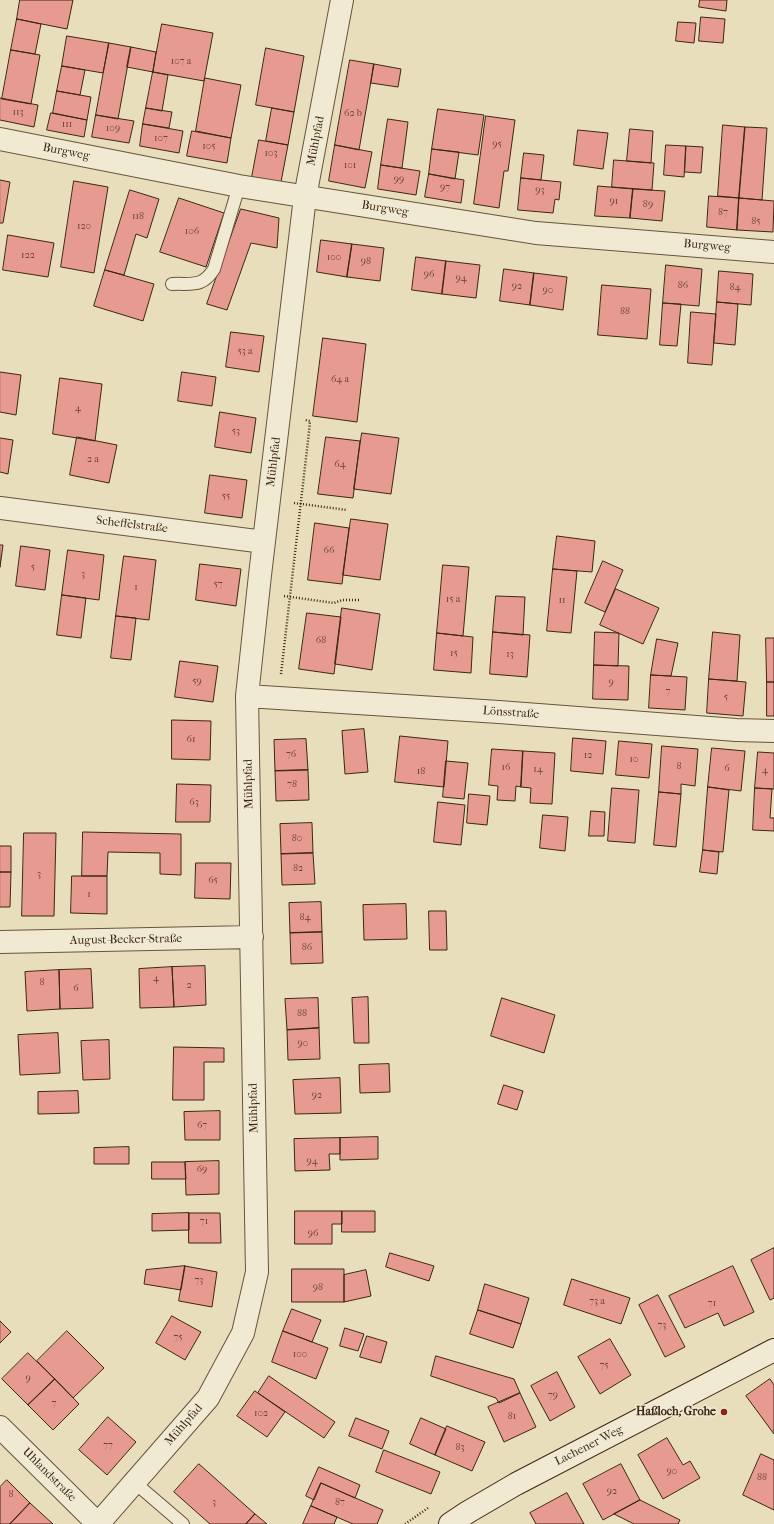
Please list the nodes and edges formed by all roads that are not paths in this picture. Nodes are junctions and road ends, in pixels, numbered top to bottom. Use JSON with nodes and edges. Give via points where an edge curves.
{"nodes":[{"id":1,"x":342,"y":0,"type":"edge"},
{"id":2,"x":0,"y":139,"type":"edge"},
{"id":3,"x":239,"y":186,"type":"junction"},
{"id":4,"x":305,"y":197,"type":"junction"},
{"id":5,"x":774,"y":252,"type":"edge"},
{"id":6,"x":172,"y":284,"type":"dead end"},
{"id":7,"x":0,"y":508,"type":"edge"},
{"id":8,"x":264,"y":542,"type":"junction"},
{"id":9,"x":247,"y":696,"type":"junction"},
{"id":10,"x":774,"y":731,"type":"edge"},
{"id":11,"x":252,"y":937,"type":"junction"},
{"id":12,"x":0,"y":942,"type":"edge"},
{"id":13,"x":774,"y":1350,"type":"edge"},
{"id":14,"x":0,"y":1427,"type":"edge"},
{"id":15,"x":134,"y":1482,"type":"junction"},
{"id":16,"x":98,"y":1524,"type":"edge"},
{"id":17,"x":184,"y":1524,"type":"edge"},
{"id":18,"x":450,"y":1524,"type":"edge"}],
"edges":[{"from":1,"to":4,"type":"street","name":"Mühlpfad"},
{"from":2,"to":3,"type":"street","name":"Burgweg"},
{"from":3,"to":4,"type":"street","name":"Burgweg"},
{"from":3,"to":6,"type":"lane","via":[[214,269],[208,279],[199,283]]},
{"from":4,"to":5,"type":"street","name":"Burgweg","via":[[536,233]]},
{"from":4,"to":8,"type":"street","name":"Mühlpfad"},
{"from":7,"to":8,"type":"street","name":"Scheffelstraße"},
{"from":8,"to":9,"type":"street","name":"Mühlpfad"},
{"from":9,"to":10,"type":"street","name":"Lönsstraße"},
{"from":9,"to":11,"type":"street","name":"Mühlpfad"},
{"from":11,"to":12,"type":"street","name":"August-Becker-Straße"},
{"from":11,"to":15,"type":"street","name":"Mühlpfad","via":[[257,1272],[242,1333],[208,1398]]},
{"from":13,"to":18,"type":"street","name":"Lachener Weg","via":[[516,1484]]},
{"from":14,"to":16,"type":"street","name":"Uhlandstraße"},
{"from":15,"to":16,"type":"street","name":"Mühlpfad"},
{"from":15,"to":17,"type":"lane"}]}
